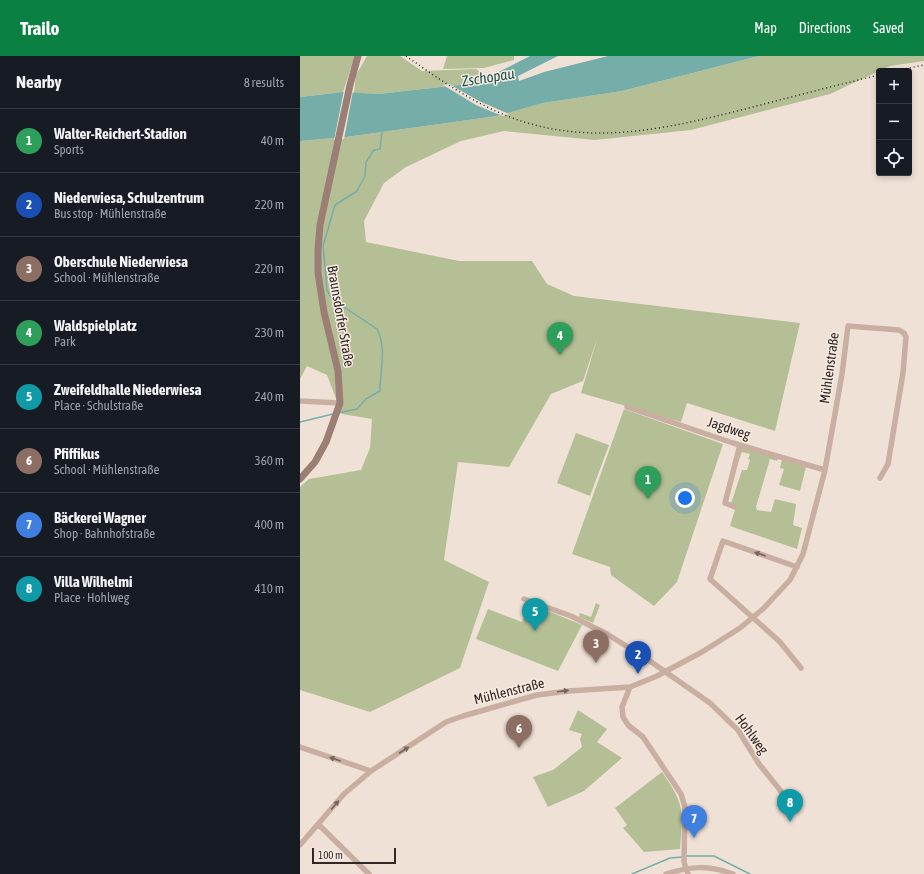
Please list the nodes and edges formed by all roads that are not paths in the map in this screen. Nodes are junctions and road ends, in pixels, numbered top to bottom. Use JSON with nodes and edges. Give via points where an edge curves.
{"nodes":[{"id":1,"x":358,"y":56,"type":"edge"},
{"id":2,"x":364,"y":56,"type":"edge"},
{"id":3,"x":353,"y":72,"type":"junction"},
{"id":4,"x":300,"y":401,"type":"edge"},
{"id":5,"x":339,"y":405,"type":"junction"},
{"id":6,"x":627,"y":407,"type":"dead end"},
{"id":7,"x":740,"y":445,"type":"junction"},
{"id":8,"x":825,"y":470,"type":"junction"},
{"id":9,"x":880,"y":478,"type":"dead end"},
{"id":10,"x":300,"y":479,"type":"edge"},
{"id":11,"x":735,"y":507,"type":"dead end"},
{"id":12,"x":797,"y":567,"type":"junction"},
{"id":13,"x":524,"y":599,"type":"dead end"},
{"id":14,"x":753,"y":618,"type":"junction"},
{"id":15,"x":801,"y":668,"type":"dead end"},
{"id":16,"x":664,"y":672,"type":"junction"},
{"id":17,"x":630,"y":687,"type":"junction"},
{"id":18,"x":300,"y":747,"type":"edge"},
{"id":19,"x":371,"y":771,"type":"junction"},
{"id":20,"x":791,"y":807,"type":"dead end"},
{"id":21,"x":319,"y":825,"type":"junction"},
{"id":22,"x":300,"y":845,"type":"edge"},
{"id":23,"x":685,"y":864,"type":"junction"},
{"id":24,"x":369,"y":874,"type":"edge"},
{"id":25,"x":666,"y":874,"type":"edge"},
{"id":26,"x":688,"y":874,"type":"edge"},
{"id":27,"x":733,"y":874,"type":"edge"}],
"edges":[{"from":1,"to":3,"type":"street"},
{"from":2,"to":3,"type":"street"},
{"from":3,"to":5,"type":"street","name":"Braunsdorfer Straße","via":[[320,226],[318,261],[324,312],[338,372]]},
{"from":4,"to":5,"type":"street"},
{"from":5,"to":10,"type":"street","name":"Braunsdorfer Straße","via":[[335,420],[315,462]]},
{"from":6,"to":7,"type":"street","name":"Jagdweg"},
{"from":7,"to":8,"type":"street","name":"Jagdweg"},
{"from":7,"to":11,"type":"street","via":[[725,504]]},
{"from":8,"to":9,"type":"street","name":"Mühlenstraße","via":[[848,326],[898,330],[904,333],[906,338],[903,373],[888,464]]},
{"from":8,"to":12,"type":"street","name":"Mühlenstraße","via":[[805,547]]},
{"from":12,"to":14,"type":"street","name":"Mühlenstraße","via":[[781,591]]},
{"from":12,"to":14,"type":"street","one_way":true,"via":[[723,541],[710,579]]},
{"from":13,"to":16,"type":"street","name":"Hohlweg","via":[[571,616],[607,634]]},
{"from":14,"to":15,"type":"street","via":[[780,642]]},
{"from":14,"to":16,"type":"street","name":"Mühlenstraße","via":[[732,634]]},
{"from":16,"to":17,"type":"street","name":"Mühlenstraße"},
{"from":16,"to":20,"type":"street","name":"Hohlweg","via":[[710,703],[738,730]]},
{"from":19,"to":17,"type":"street","name":"Mühlenstraße","one_way":true,"via":[[446,722],[463,716],[537,695],[569,690]]},
{"from":17,"to":23,"type":"street","via":[[622,707],[623,717],[628,725],[643,737],[681,794],[685,807]]},
{"from":19,"to":18,"type":"street","one_way":true},
{"from":21,"to":19,"type":"street","name":"Mühlenstraße","one_way":true,"via":[[344,794]]},
{"from":21,"to":22,"type":"street","name":"Mühlenstraße"},
{"from":21,"to":24,"type":"street"},
{"from":23,"to":25,"type":"street"},
{"from":23,"to":26,"type":"street"},
{"from":23,"to":27,"type":"street"}]}
